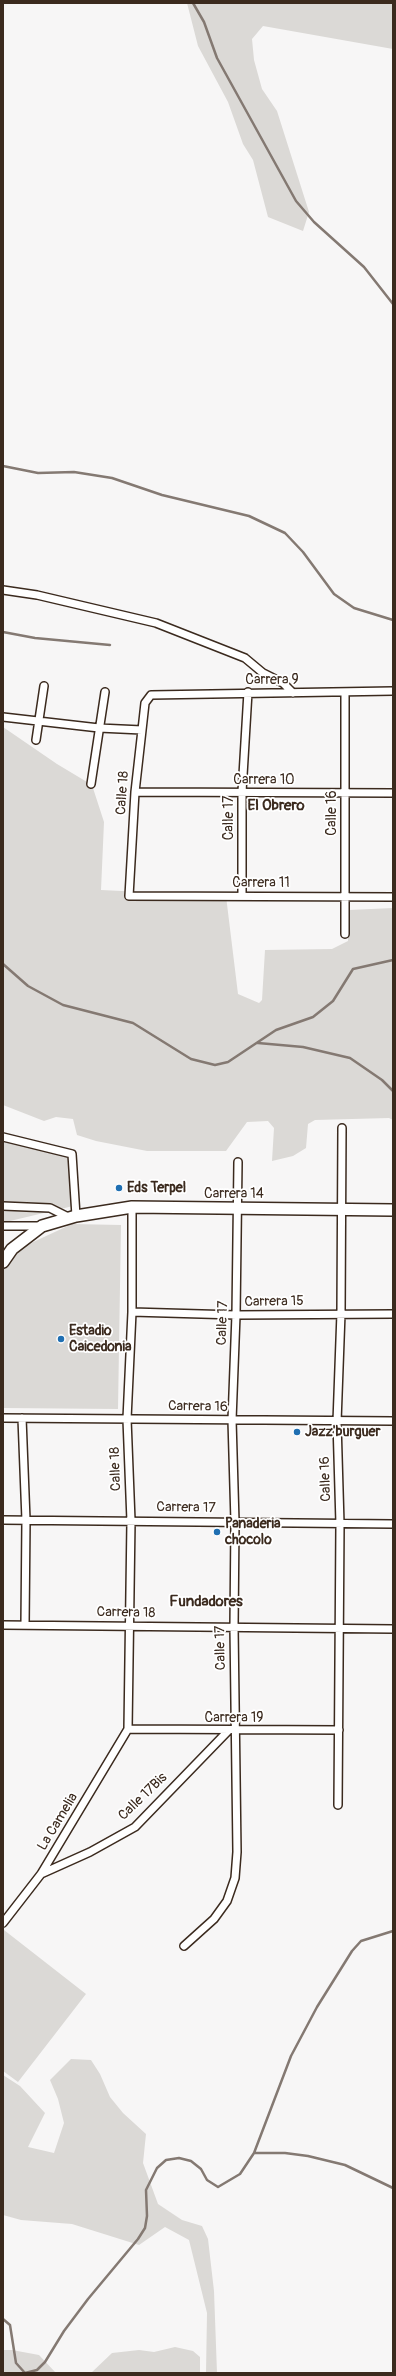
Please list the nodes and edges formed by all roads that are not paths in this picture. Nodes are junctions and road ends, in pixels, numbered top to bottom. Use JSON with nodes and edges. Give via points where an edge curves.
{"nodes":[{"id":1,"x":3,"y":590,"type":"edge"},
{"id":2,"x":44,"y":686,"type":"dead end"},
{"id":3,"x":393,"y":691,"type":"edge"},
{"id":4,"x":105,"y":692,"type":"dead end"},
{"id":5,"x":248,"y":692,"type":"junction"},
{"id":6,"x":345,"y":692,"type":"junction"},
{"id":7,"x":293,"y":693,"type":"junction"},
{"id":8,"x":151,"y":694,"type":"joint"},
{"id":9,"x":3,"y":717,"type":"edge"},
{"id":10,"x":38,"y":722,"type":"junction"},
{"id":11,"x":99,"y":728,"type":"junction"},
{"id":12,"x":142,"y":730,"type":"junction"},
{"id":13,"x":36,"y":740,"type":"dead end"},
{"id":14,"x":91,"y":784,"type":"dead end"},
{"id":15,"x":135,"y":792,"type":"junction"},
{"id":16,"x":242,"y":792,"type":"junction"},
{"id":17,"x":345,"y":793,"type":"junction"},
{"id":18,"x":393,"y":793,"type":"edge"},
{"id":19,"x":129,"y":896,"type":"joint"},
{"id":20,"x":242,"y":896,"type":"junction"},
{"id":21,"x":345,"y":897,"type":"junction"},
{"id":22,"x":393,"y":897,"type":"edge"},
{"id":23,"x":345,"y":934,"type":"dead end"},
{"id":24,"x":342,"y":1128,"type":"dead end"},
{"id":25,"x":3,"y":1137,"type":"edge"},
{"id":26,"x":238,"y":1162,"type":"dead end"},
{"id":27,"x":3,"y":1206,"type":"edge"},
{"id":28,"x":132,"y":1207,"type":"junction"},
{"id":29,"x":342,"y":1209,"type":"junction"},
{"id":30,"x":237,"y":1210,"type":"junction"},
{"id":31,"x":393,"y":1210,"type":"edge"},
{"id":32,"x":73,"y":1217,"type":"junction"},
{"id":33,"x":3,"y":1226,"type":"edge"},
{"id":34,"x":42,"y":1226,"type":"junction"},
{"id":35,"x":3,"y":1262,"type":"edge"},
{"id":36,"x":132,"y":1312,"type":"junction"},
{"id":37,"x":341,"y":1313,"type":"junction"},
{"id":38,"x":393,"y":1314,"type":"edge"},
{"id":39,"x":236,"y":1315,"type":"junction"},
{"id":40,"x":3,"y":1418,"type":"edge"},
{"id":41,"x":22,"y":1418,"type":"junction"},
{"id":42,"x":127,"y":1419,"type":"junction"},
{"id":43,"x":232,"y":1420,"type":"junction"},
{"id":44,"x":393,"y":1421,"type":"edge"},
{"id":45,"x":337,"y":1422,"type":"junction"},
{"id":46,"x":3,"y":1520,"type":"edge"},
{"id":47,"x":26,"y":1520,"type":"junction"},
{"id":48,"x":131,"y":1521,"type":"junction"},
{"id":49,"x":235,"y":1522,"type":"junction"},
{"id":50,"x":340,"y":1524,"type":"junction"},
{"id":51,"x":393,"y":1524,"type":"edge"},
{"id":52,"x":3,"y":1625,"type":"edge"},
{"id":53,"x":25,"y":1625,"type":"junction"},
{"id":54,"x":129,"y":1626,"type":"junction"},
{"id":55,"x":234,"y":1627,"type":"junction"},
{"id":56,"x":339,"y":1629,"type":"junction"},
{"id":57,"x":393,"y":1629,"type":"edge"},
{"id":58,"x":128,"y":1730,"type":"junction"},
{"id":59,"x":338,"y":1730,"type":"junction"},
{"id":60,"x":228,"y":1731,"type":"junction"},
{"id":61,"x":236,"y":1731,"type":"junction"},
{"id":62,"x":338,"y":1805,"type":"dead end"},
{"id":63,"x":41,"y":1874,"type":"junction"},
{"id":64,"x":3,"y":1923,"type":"edge"},
{"id":65,"x":184,"y":1946,"type":"dead end"}],
"edges":[{"from":1,"to":7,"type":"street","via":[[37,595],[156,623],[245,658],[263,673],[283,683]]},
{"from":2,"to":10,"type":"street"},
{"from":3,"to":6,"type":"street","name":"Carrera 9"},
{"from":4,"to":11,"type":"street"},
{"from":5,"to":7,"type":"street","name":"Carrera 9"},
{"from":5,"to":8,"type":"street","name":"Carrera 9"},
{"from":5,"to":16,"type":"street","name":"Calle 17"},
{"from":6,"to":7,"type":"street","name":"Carrera 9"},
{"from":6,"to":17,"type":"street","name":"Calle 16"},
{"from":8,"to":12,"type":"street","name":"Calle 18","via":[[145,703]]},
{"from":9,"to":10,"type":"street"},
{"from":10,"to":11,"type":"street"},
{"from":10,"to":13,"type":"street"},
{"from":11,"to":12,"type":"street"},
{"from":11,"to":14,"type":"street"},
{"from":12,"to":15,"type":"street","name":"Calle 18"},
{"from":15,"to":16,"type":"street","name":"Carrera 10"},
{"from":15,"to":19,"type":"street","name":"Calle 18"},
{"from":16,"to":17,"type":"street","name":"Carrera 10"},
{"from":16,"to":20,"type":"street","name":"Calle 17"},
{"from":17,"to":18,"type":"street","name":"Carrera 10"},
{"from":17,"to":21,"type":"street","name":"Calle 16"},
{"from":19,"to":20,"type":"street","name":"Carrera 11"},
{"from":20,"to":21,"type":"street","name":"Carrera 11"},
{"from":21,"to":22,"type":"street","name":"Carrera 11"},
{"from":21,"to":23,"type":"street","name":"Calle 16"},
{"from":24,"to":29,"type":"street","name":"Calle 16"},
{"from":25,"to":32,"type":"street","via":[[72,1154]]},
{"from":26,"to":30,"type":"street","name":"Calle 17"},
{"from":27,"to":32,"type":"street","via":[[50,1208]]},
{"from":28,"to":30,"type":"main road","name":"Carrera 14"},
{"from":28,"to":32,"type":"main road","name":"Carrera 14"},
{"from":28,"to":36,"type":"street","name":"Calle 18"},
{"from":29,"to":30,"type":"main road","name":"Carrera 14"},
{"from":29,"to":31,"type":"main road","name":"Carrera 14"},
{"from":29,"to":37,"type":"street","name":"Calle 16"},
{"from":30,"to":39,"type":"street","name":"Calle 17"},
{"from":32,"to":34,"type":"main road","name":"Carrera 14"},
{"from":33,"to":34,"type":"street"},
{"from":34,"to":35,"type":"main road","via":[[12,1249]]},
{"from":36,"to":39,"type":"street","name":"Carrera 15"},
{"from":36,"to":42,"type":"street","name":"Calle 18"},
{"from":37,"to":38,"type":"street","name":"Carrera 15"},
{"from":37,"to":39,"type":"street","name":"Carrera 15"},
{"from":37,"to":45,"type":"street","name":"Calle 16"},
{"from":39,"to":43,"type":"street","name":"Calle 17"},
{"from":40,"to":41,"type":"street","name":"Carrera 16"},
{"from":41,"to":42,"type":"street","name":"Carrera 16"},
{"from":41,"to":47,"type":"street"},
{"from":42,"to":43,"type":"street","name":"Carrera 16"},
{"from":42,"to":48,"type":"street","name":"Calle 18"},
{"from":43,"to":45,"type":"street","name":"Carrera 16"},
{"from":43,"to":49,"type":"street","name":"Calle 17"},
{"from":44,"to":45,"type":"street","name":"Carrera 16"},
{"from":45,"to":50,"type":"street","name":"Calle 16"},
{"from":46,"to":47,"type":"street","name":"Carrera 17"},
{"from":47,"to":48,"type":"street","name":"Carrera 17"},
{"from":47,"to":53,"type":"street"},
{"from":48,"to":49,"type":"street","name":"Carrera 17"},
{"from":48,"to":54,"type":"street","name":"Calle 18"},
{"from":49,"to":50,"type":"street","name":"Carrera 17"},
{"from":49,"to":55,"type":"street","name":"Calle 17"},
{"from":50,"to":51,"type":"street","name":"Carrera 17"},
{"from":50,"to":56,"type":"street","name":"Calle 16"},
{"from":52,"to":53,"type":"street","name":"Carrera 18"},
{"from":53,"to":54,"type":"street","name":"Carrera 18"},
{"from":54,"to":55,"type":"street","name":"Carrera 18"},
{"from":54,"to":58,"type":"street","name":"Calle 18"},
{"from":55,"to":56,"type":"street","name":"Carrera 18"},
{"from":55,"to":61,"type":"street","name":"Calle 17"},
{"from":56,"to":57,"type":"street","name":"Carrera 18"},
{"from":56,"to":59,"type":"street","name":"Calle 16"},
{"from":58,"to":60,"type":"street","name":"Carrera 19"},
{"from":58,"to":63,"type":"street","name":"La Camelia"},
{"from":59,"to":61,"type":"street","name":"Carrera 19"},
{"from":59,"to":62,"type":"street","name":"Calle 16"},
{"from":60,"to":61,"type":"street","name":"Carrera 19"},
{"from":60,"to":63,"type":"street","name":"Calle 17Bis","via":[[135,1827],[90,1852]]},
{"from":61,"to":65,"type":"street","name":"Calle 17","via":[[235,1878],[227,1901],[214,1919]]},
{"from":63,"to":64,"type":"street","name":"La Camelia"}]}
